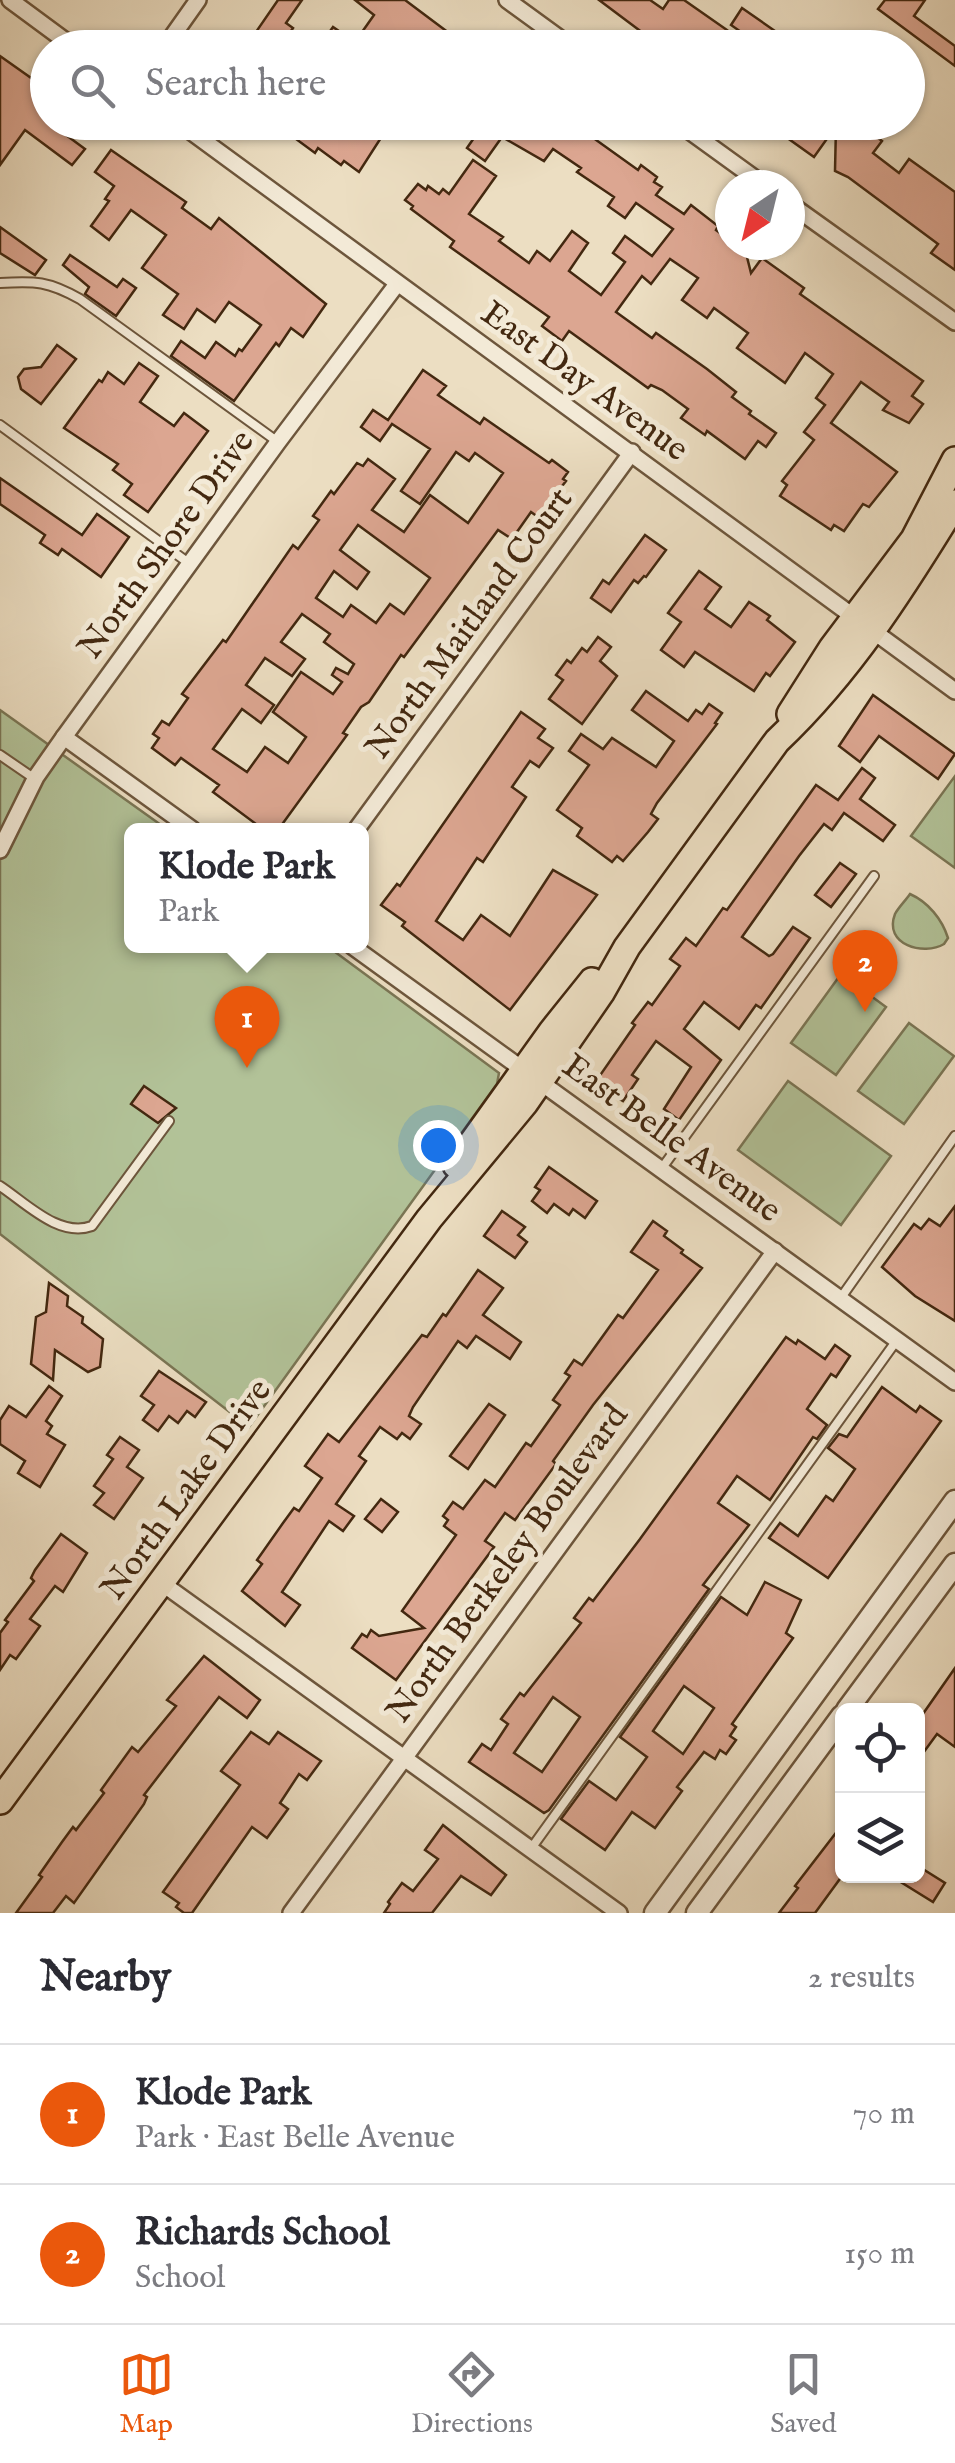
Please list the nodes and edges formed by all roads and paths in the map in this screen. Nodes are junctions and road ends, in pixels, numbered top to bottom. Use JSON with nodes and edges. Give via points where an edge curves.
{"nodes":[{"id":1,"x":10,"y":0,"type":"edge"},
{"id":2,"x":198,"y":0,"type":"edge"},
{"id":3,"x":507,"y":0,"type":"edge"},
{"id":4,"x":51,"y":30,"type":"edge"},
{"id":5,"x":177,"y":30,"type":"edge"},
{"id":6,"x":548,"y":30,"type":"edge"},
{"id":7,"x":202,"y":140,"type":"edge"},
{"id":8,"x":702,"y":140,"type":"edge"},
{"id":9,"x":743,"y":170,"type":"edge"},
{"id":10,"x":805,"y":215,"type":"edge"},
{"id":11,"x":0,"y":283,"type":"edge"},
{"id":12,"x":397,"y":284,"type":"junction"},
{"id":13,"x":955,"y":322,"type":"edge"},
{"id":14,"x":0,"y":425,"type":"edge"},
{"id":15,"x":278,"y":442,"type":"junction"},
{"id":16,"x":632,"y":452,"type":"junction"},
{"id":17,"x":955,"y":460,"type":"edge"},
{"id":18,"x":955,"y":503,"type":"edge"},
{"id":19,"x":190,"y":564,"type":"junction"},
{"id":20,"x":864,"y":623,"type":"junction"},
{"id":21,"x":955,"y":691,"type":"edge"},
{"id":22,"x":64,"y":737,"type":"junction"},
{"id":23,"x":0,"y":755,"type":"edge"},
{"id":24,"x":35,"y":779,"type":"junction"},
{"id":25,"x":183,"y":823,"type":"edge"},
{"id":26,"x":361,"y":823,"type":"edge"},
{"id":27,"x":0,"y":850,"type":"edge"},
{"id":28,"x":874,"y":876,"type":"dead end"},
{"id":29,"x":362,"y":953,"type":"edge"},
{"id":30,"x":532,"y":1076,"type":"junction"},
{"id":31,"x":169,"y":1121,"type":"dead end"},
{"id":32,"x":955,"y":1136,"type":"edge"},
{"id":33,"x":662,"y":1169,"type":"junction"},
{"id":34,"x":0,"y":1186,"type":"edge"},
{"id":35,"x":775,"y":1251,"type":"junction"},
{"id":36,"x":840,"y":1299,"type":"junction"},
{"id":37,"x":897,"y":1340,"type":"junction"},
{"id":38,"x":955,"y":1382,"type":"edge"},
{"id":39,"x":955,"y":1501,"type":"edge"},
{"id":40,"x":955,"y":1564,"type":"edge"},
{"id":41,"x":163,"y":1584,"type":"junction"},
{"id":42,"x":852,"y":1703,"type":"edge"},
{"id":43,"x":835,"y":1727,"type":"edge"},
{"id":44,"x":404,"y":1757,"type":"junction"},
{"id":45,"x":0,"y":1801,"type":"edge"},
{"id":46,"x":530,"y":1850,"type":"junction"},
{"id":47,"x":290,"y":1913,"type":"edge"},
{"id":48,"x":619,"y":1913,"type":"edge"},
{"id":49,"x":655,"y":1913,"type":"edge"},
{"id":50,"x":697,"y":1913,"type":"edge"}],
"edges":[{"from":1,"to":4,"type":"street"},
{"from":2,"to":5,"type":"street"},
{"from":3,"to":6,"type":"street"},
{"from":7,"to":12,"type":"street","name":"East Day Avenue"},
{"from":8,"to":9,"type":"street"},
{"from":10,"to":13,"type":"street"},
{"from":11,"to":15,"type":"lane","via":[[53,284],[80,299]]},
{"from":12,"to":15,"type":"street","name":"North Shore Drive"},
{"from":12,"to":16,"type":"street","name":"East Day Avenue"},
{"from":14,"to":19,"type":"lane"},
{"from":15,"to":19,"type":"street","name":"North Shore Drive"},
{"from":16,"to":20,"type":"street","name":"East Day Avenue"},
{"from":16,"to":26,"type":"street","name":"North Maitland Court"},
{"from":17,"to":20,"type":"main road","name":"North Lake Drive"},
{"from":18,"to":20,"type":"main road","name":"North Lake Drive"},
{"from":19,"to":22,"type":"street","name":"North Shore Drive"},
{"from":20,"to":21,"type":"street","name":"East Day Avenue"},
{"from":20,"to":30,"type":"main road","name":"North Lake Drive","via":[[806,714],[777,741],[626,948],[602,993]]},
{"from":22,"to":24,"type":"street","name":"North Shore Drive"},
{"from":22,"to":25,"type":"street"},
{"from":23,"to":24,"type":"lane"},
{"from":24,"to":27,"type":"street","name":"North Shore Drive"},
{"from":28,"to":33,"type":"lane"},
{"from":29,"to":30,"type":"street","name":"East Belle Avenue"},
{"from":30,"to":33,"type":"street","name":"East Belle Avenue"},
{"from":30,"to":41,"type":"main road","name":"North Lake Drive"},
{"from":31,"to":34,"type":"lane","via":[[104,1214],[86,1229],[64,1228]]},
{"from":32,"to":36,"type":"lane"},
{"from":33,"to":35,"type":"street","name":"East Belle Avenue"},
{"from":35,"to":36,"type":"street","name":"East Belle Avenue"},
{"from":35,"to":44,"type":"street","name":"North Berkeley Boulevard"},
{"from":36,"to":37,"type":"street","name":"East Belle Avenue"},
{"from":37,"to":38,"type":"street","name":"East Belle Avenue"},
{"from":37,"to":46,"type":"lane"},
{"from":39,"to":49,"type":"street"},
{"from":40,"to":42,"type":"street"},
{"from":41,"to":44,"type":"street"},
{"from":41,"to":45,"type":"main road","name":"North Lake Drive"},
{"from":43,"to":50,"type":"street"},
{"from":44,"to":46,"type":"street"},
{"from":44,"to":47,"type":"street","name":"North Berkeley Boulevard"},
{"from":46,"to":48,"type":"street"}]}
